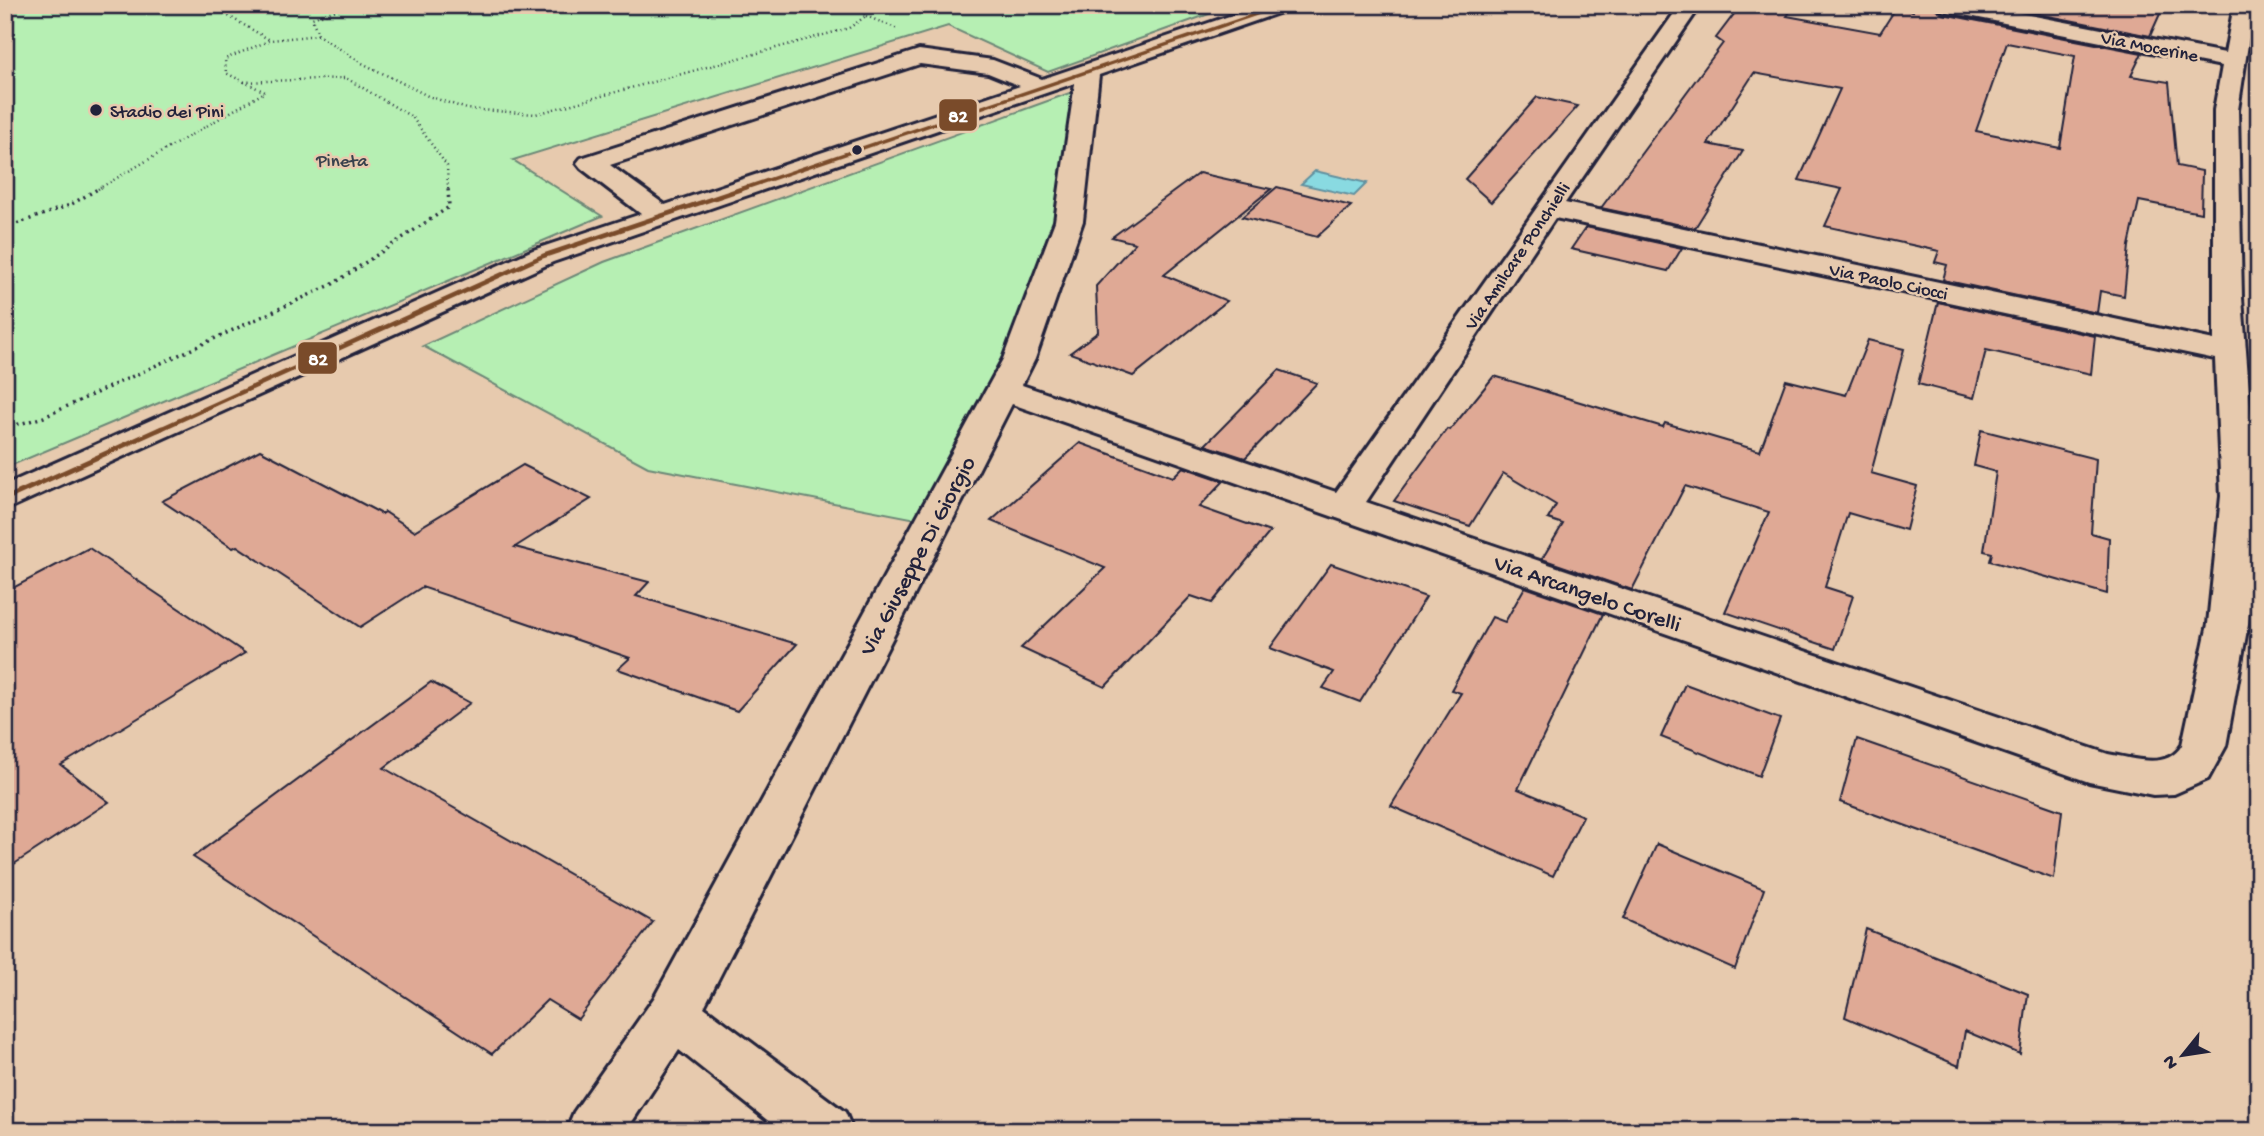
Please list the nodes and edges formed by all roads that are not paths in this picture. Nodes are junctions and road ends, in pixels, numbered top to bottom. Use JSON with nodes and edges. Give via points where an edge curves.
{"nodes":[{"id":1,"x":1283,"y":5,"type":"edge"},
{"id":2,"x":1691,"y":5,"type":"edge"},
{"id":3,"x":1944,"y":5,"type":"edge"},
{"id":4,"x":2244,"y":5,"type":"edge"},
{"id":5,"x":2233,"y":61,"type":"junction"},
{"id":6,"x":1088,"y":71,"type":"junction"},
{"id":7,"x":1042,"y":87,"type":"junction"},
{"id":8,"x":1548,"y":208,"type":"junction"},
{"id":9,"x":662,"y":216,"type":"junction"},
{"id":10,"x":2231,"y":353,"type":"junction"},
{"id":11,"x":1004,"y":390,"type":"junction"},
{"id":12,"x":5,"y":499,"type":"edge"},
{"id":13,"x":1344,"y":507,"type":"junction"},
{"id":14,"x":673,"y":1014,"type":"junction"},
{"id":15,"x":594,"y":1131,"type":"edge"},
{"id":16,"x":825,"y":1131,"type":"edge"}],
"edges":[{"from":1,"to":6,"type":"street"},
{"from":2,"to":8,"type":"street","name":"Via Amilcare Ponchielli"},
{"from":3,"to":5,"type":"street","name":"Via Mocerine"},
{"from":4,"to":5,"type":"street"},
{"from":5,"to":10,"type":"street","via":[[2226,110]]},
{"from":6,"to":7,"type":"street"},
{"from":6,"to":11,"type":"street","name":"Via Giuseppe Di Giorgio","via":[[1069,221],[1034,324]]},
{"from":7,"to":9,"type":"street"},
{"from":7,"to":9,"type":"street","via":[[993,67],[919,57],[590,163]]},
{"from":8,"to":10,"type":"street","name":"Via Paolo Ciocci"},
{"from":8,"to":13,"type":"street","name":"Via Amilcare Ponchielli"},
{"from":9,"to":12,"type":"street","via":[[543,256]]},
{"from":10,"to":13,"type":"street","name":"Via Arcangelo Corelli","via":[[2239,496],[2228,624],[2204,746],[2192,767],[2174,777],[2139,778],[2105,770]]},
{"from":11,"to":13,"type":"street","name":"Via Arcangelo Corelli"},
{"from":11,"to":14,"type":"street","name":"Via Giuseppe Di Giorgio"},
{"from":14,"to":15,"type":"street","name":"Via Giuseppe Di Giorgio"},
{"from":14,"to":16,"type":"street"}]}
